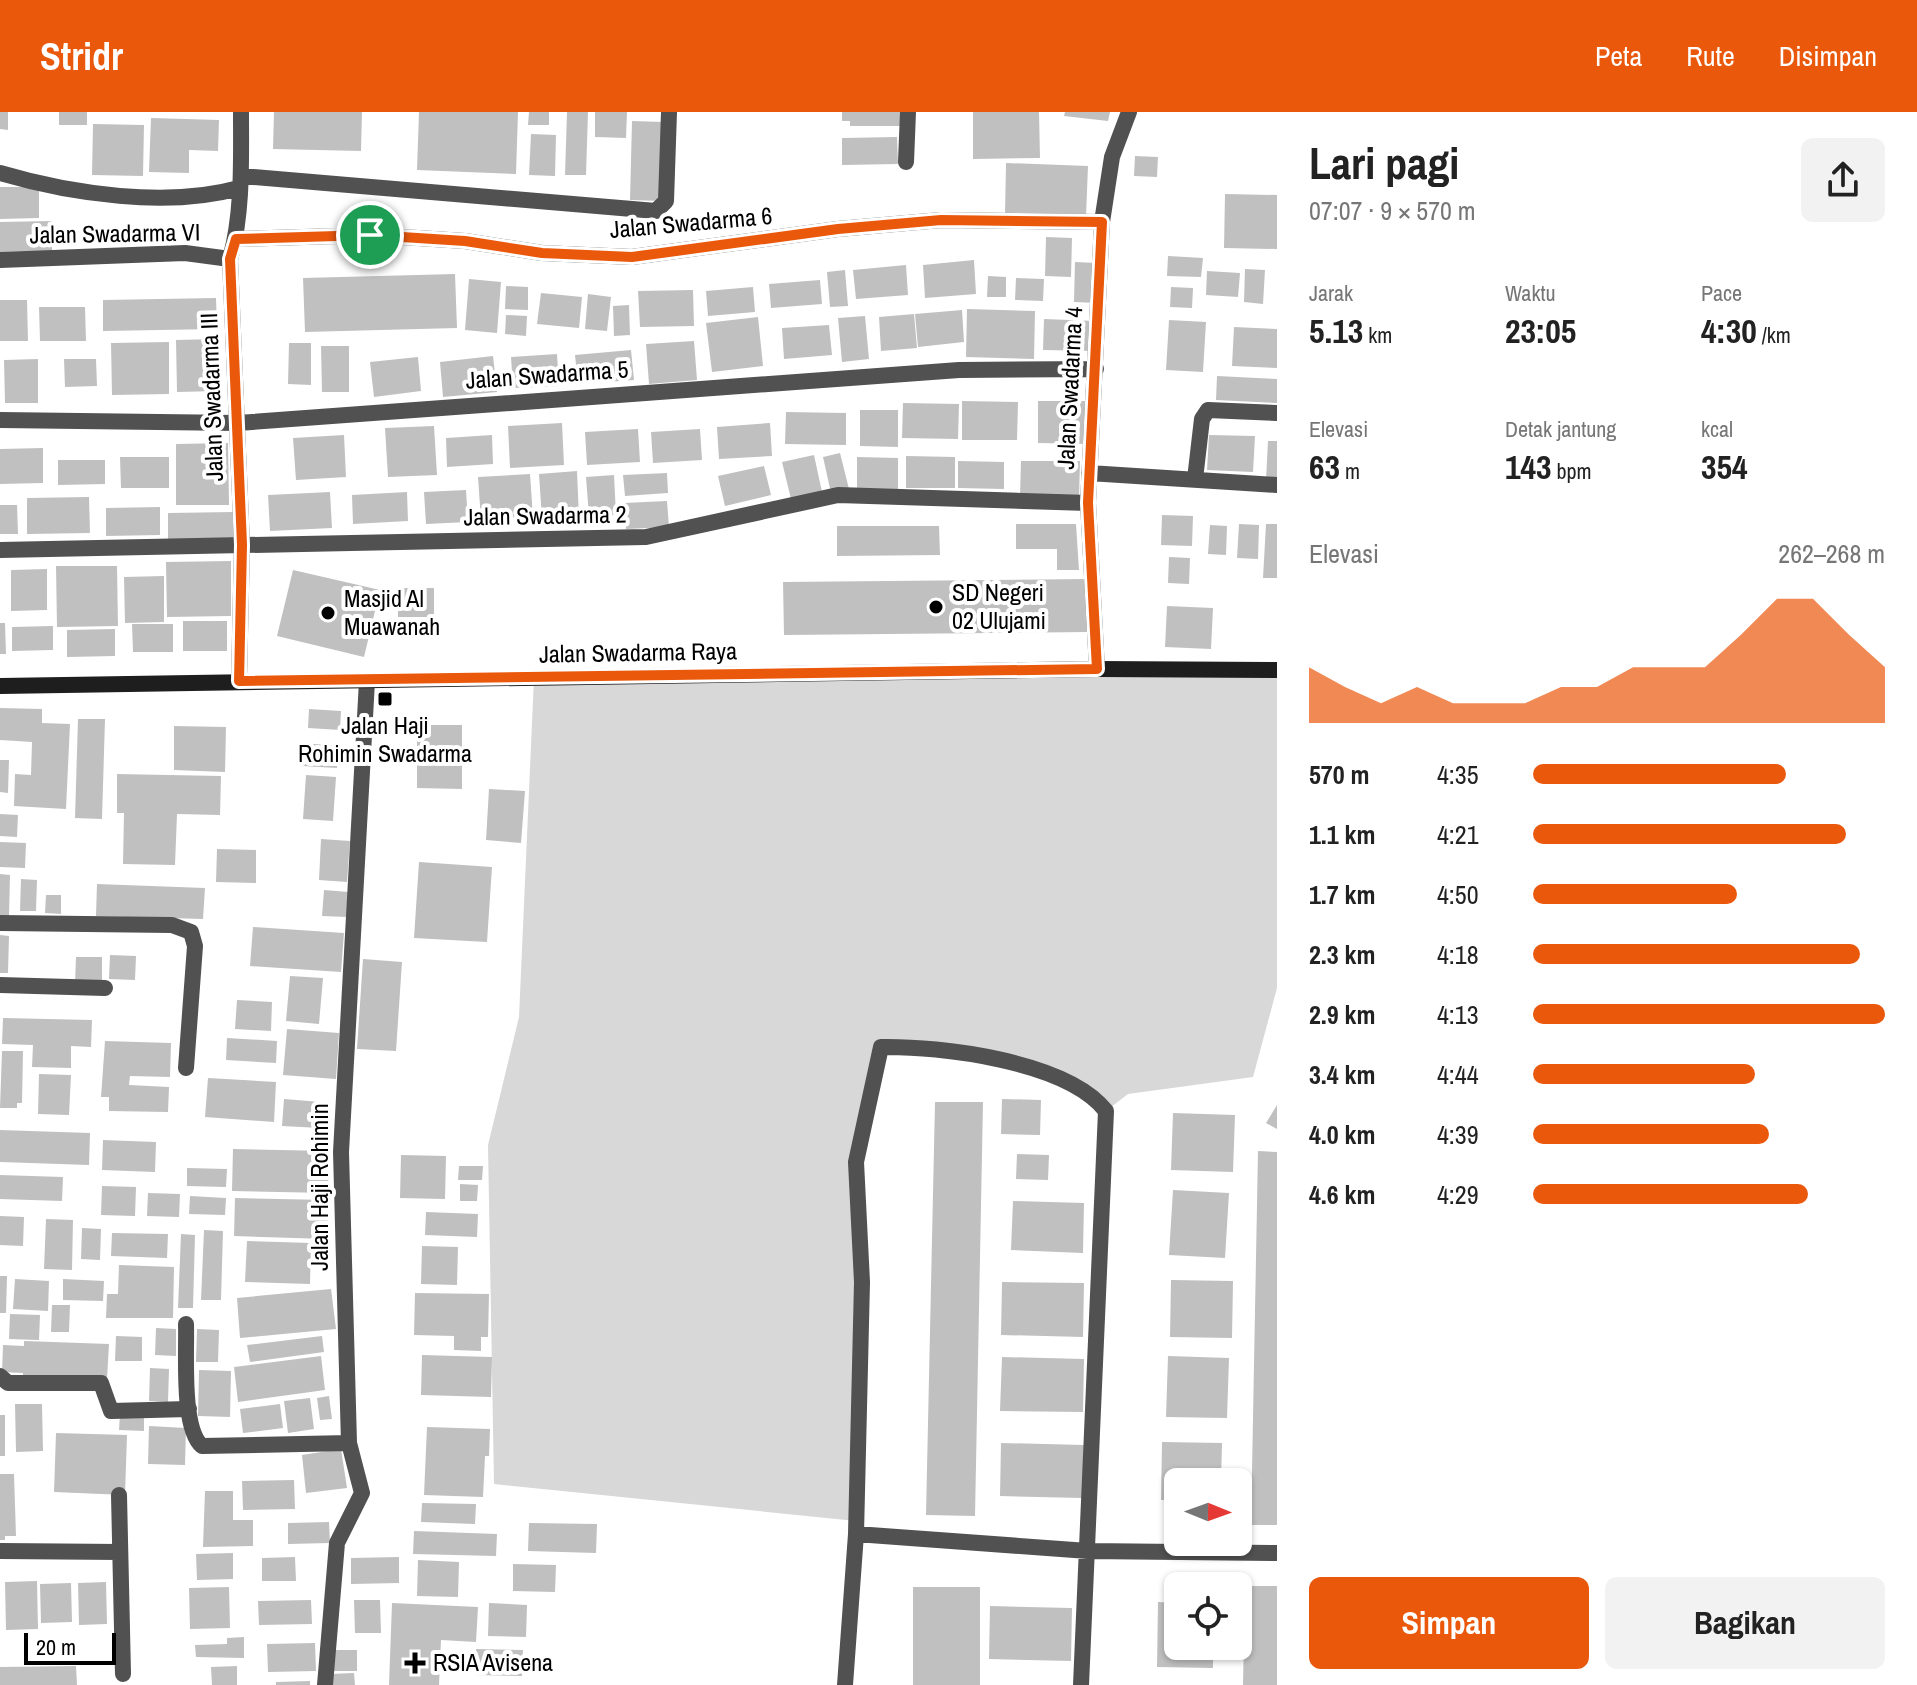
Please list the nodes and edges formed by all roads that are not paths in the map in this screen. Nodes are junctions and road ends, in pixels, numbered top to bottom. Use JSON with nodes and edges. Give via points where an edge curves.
{"nodes":[{"id":1,"x":241,"y":112,"type":"edge"},
{"id":2,"x":669,"y":112,"type":"edge"},
{"id":3,"x":908,"y":112,"type":"edge"},
{"id":4,"x":1129,"y":112,"type":"edge"},
{"id":5,"x":906,"y":162,"type":"dead end"},
{"id":6,"x":0,"y":173,"type":"edge"},
{"id":7,"x":239,"y":188,"type":"junction"},
{"id":8,"x":1102,"y":222,"type":"junction"},
{"id":9,"x":236,"y":239,"type":"junction"},
{"id":10,"x":230,"y":259,"type":"junction"},
{"id":11,"x":0,"y":260,"type":"edge"},
{"id":12,"x":1096,"y":369,"type":"junction"},
{"id":13,"x":1277,"y":413,"type":"edge"},
{"id":14,"x":0,"y":420,"type":"edge"},
{"id":15,"x":238,"y":423,"type":"junction"},
{"id":16,"x":1089,"y":473,"type":"junction"},
{"id":17,"x":1195,"y":479,"type":"junction"},
{"id":18,"x":1277,"y":485,"type":"edge"},
{"id":19,"x":1088,"y":503,"type":"junction"},
{"id":20,"x":242,"y":545,"type":"junction"},
{"id":21,"x":0,"y":550,"type":"edge"},
{"id":22,"x":1097,"y":669,"type":"junction"},
{"id":23,"x":1277,"y":670,"type":"edge"},
{"id":24,"x":239,"y":681,"type":"junction"},
{"id":25,"x":367,"y":681,"type":"junction"},
{"id":26,"x":0,"y":686,"type":"edge"},
{"id":27,"x":0,"y":923,"type":"edge"},
{"id":28,"x":0,"y":985,"type":"edge"},
{"id":29,"x":105,"y":988,"type":"dead end"},
{"id":30,"x":186,"y":1068,"type":"dead end"},
{"id":31,"x":186,"y":1324,"type":"dead end"},
{"id":32,"x":0,"y":1376,"type":"edge"},
{"id":33,"x":189,"y":1409,"type":"junction"},
{"id":34,"x":349,"y":1443,"type":"junction"},
{"id":35,"x":119,"y":1495,"type":"dead end"},
{"id":36,"x":856,"y":1534,"type":"junction"},
{"id":37,"x":0,"y":1551,"type":"edge"},
{"id":38,"x":1088,"y":1551,"type":"junction"},
{"id":39,"x":120,"y":1552,"type":"junction"},
{"id":40,"x":1277,"y":1553,"type":"edge"},
{"id":41,"x":123,"y":1674,"type":"dead end"},
{"id":42,"x":325,"y":1685,"type":"edge"},
{"id":43,"x":845,"y":1685,"type":"edge"},
{"id":44,"x":1081,"y":1685,"type":"edge"}],
"edges":[{"from":1,"to":7,"type":"street","name":"Jalan Swadarma III"},
{"from":2,"to":7,"type":"street","via":[[666,201],[656,211]]},
{"from":3,"to":5,"type":"street"},
{"from":4,"to":8,"type":"street","name":"Jalan Swadarma 4","via":[[1112,157]]},
{"from":6,"to":7,"type":"street","via":[[85,191],[171,198],[207,197]]},
{"from":7,"to":9,"type":"street","name":"Jalan Swadarma III"},
{"from":8,"to":9,"type":"street","name":"Jalan Swadarma 6","via":[[941,220],[632,257],[370,235]]},
{"from":8,"to":12,"type":"street","name":"Jalan Swadarma 4"},
{"from":9,"to":10,"type":"street","name":"Jalan Swadarma III"},
{"from":10,"to":11,"type":"street","name":"Jalan Swadarma VI","via":[[185,253]]},
{"from":10,"to":15,"type":"street","name":"Jalan Swadarma III"},
{"from":12,"to":15,"type":"street","name":"Jalan Swadarma 5","via":[[959,370]]},
{"from":12,"to":16,"type":"street","name":"Jalan Swadarma 4"},
{"from":13,"to":17,"type":"street","via":[[1208,410],[1202,419]]},
{"from":14,"to":15,"type":"street","name":"Jalan Swadarma 5"},
{"from":15,"to":20,"type":"street","name":"Jalan Swadarma III"},
{"from":16,"to":17,"type":"street"},
{"from":16,"to":19,"type":"street","name":"Jalan Swadarma 4"},
{"from":17,"to":18,"type":"street"},
{"from":19,"to":20,"type":"street","name":"Jalan Swadarma 2","via":[[838,495],[646,537]]},
{"from":19,"to":22,"type":"street","name":"Jalan Swadarma 4"},
{"from":20,"to":21,"type":"street","name":"Jalan Swadarma 2"},
{"from":20,"to":24,"type":"street","name":"Jalan Swadarma III"},
{"from":22,"to":23,"type":"main road","name":"Jalan Swadarma Raya"},
{"from":22,"to":25,"type":"main road","name":"Jalan Swadarma Raya"},
{"from":24,"to":25,"type":"main road","name":"Jalan Swadarma Raya"},
{"from":24,"to":26,"type":"main road","name":"Jalan Swadarma Raya"},
{"from":25,"to":34,"type":"street","name":"Jalan Haji Rohimin","via":[[341,1152]]},
{"from":27,"to":30,"type":"street","via":[[172,925],[191,932],[195,946]]},
{"from":28,"to":29,"type":"street"},
{"from":31,"to":33,"type":"street"},
{"from":32,"to":33,"type":"street","via":[[8,1383],[101,1383],[111,1411]]},
{"from":33,"to":34,"type":"street","via":[[193,1436],[202,1446]]},
{"from":34,"to":42,"type":"street","name":"Jalan Haji Rohimin","via":[[362,1493],[337,1543]]},
{"from":35,"to":39,"type":"street"},
{"from":36,"to":38,"type":"street"},
{"from":36,"to":38,"type":"street","via":[[862,1282],[856,1162],[881,1047],[931,1046],[1052,1077],[1093,1096],[1106,1111]]},
{"from":36,"to":43,"type":"street"},
{"from":37,"to":39,"type":"street"},
{"from":38,"to":40,"type":"street"},
{"from":38,"to":44,"type":"street"},
{"from":39,"to":41,"type":"street"}]}
